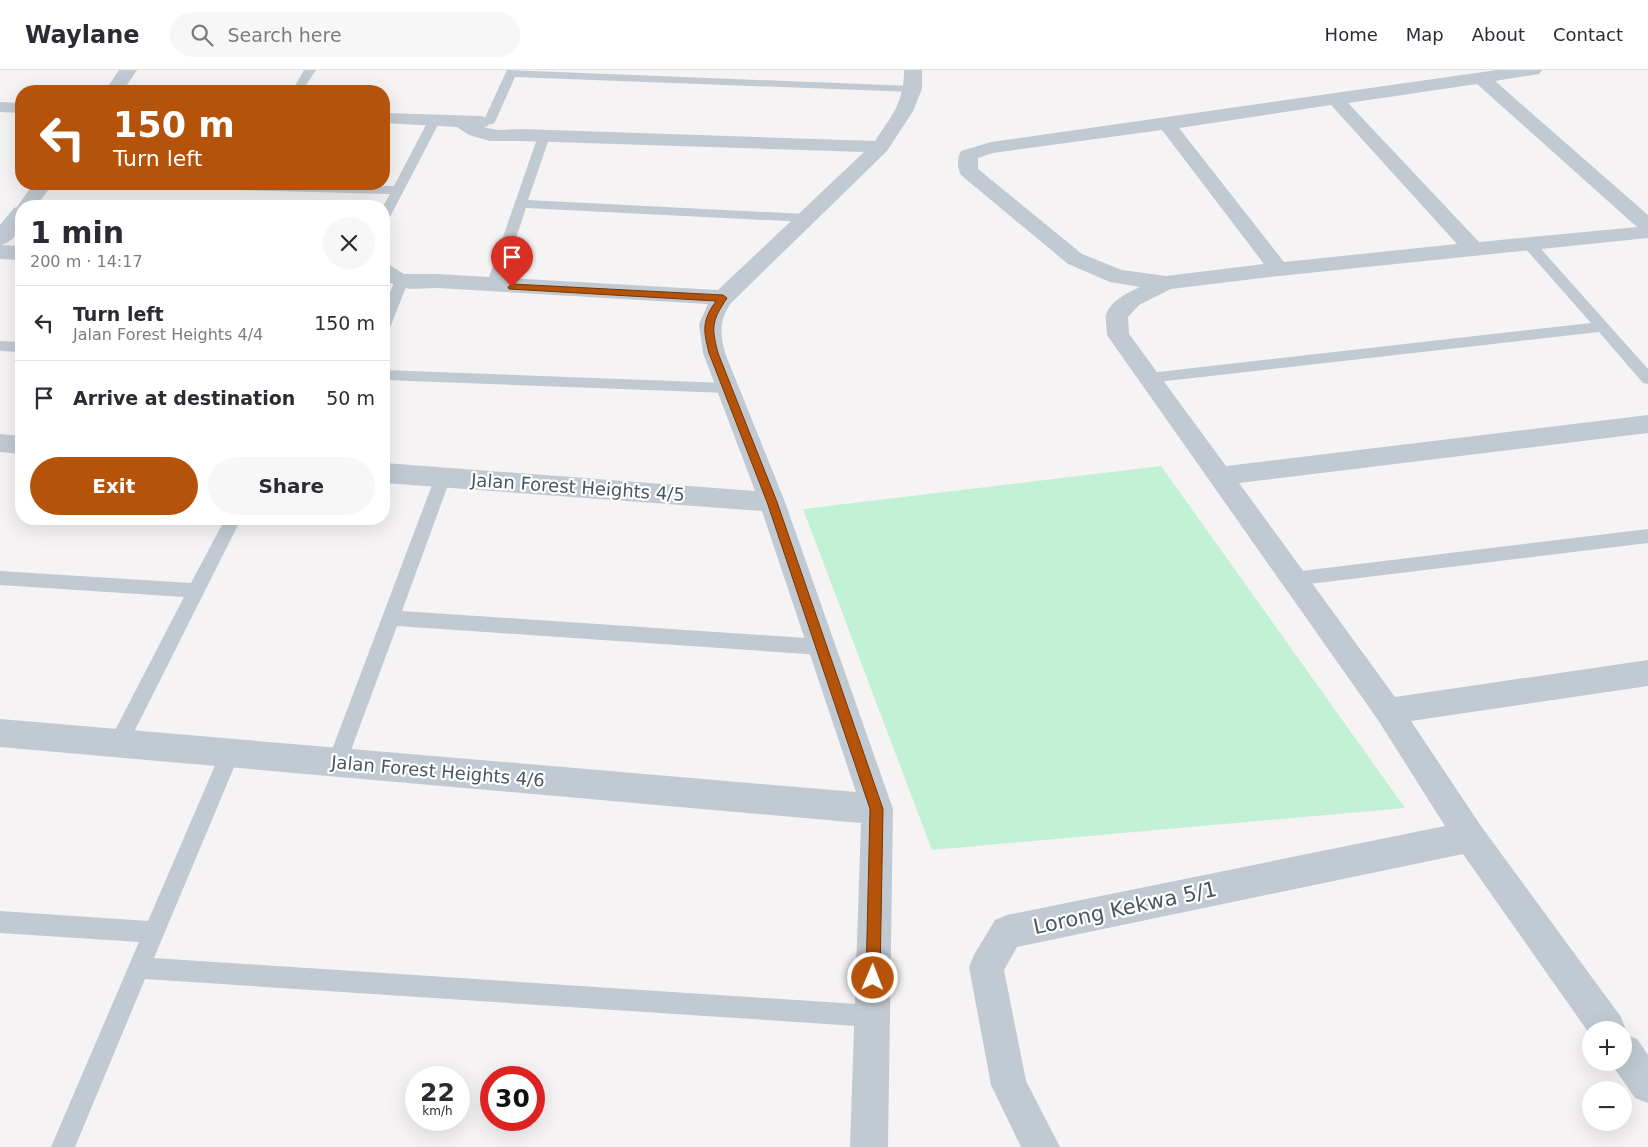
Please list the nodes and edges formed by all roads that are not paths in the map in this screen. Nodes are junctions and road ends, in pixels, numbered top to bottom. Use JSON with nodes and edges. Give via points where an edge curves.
{"nodes":[{"id":1,"x":128,"y":70,"type":"edge"},
{"id":2,"x":310,"y":70,"type":"edge"},
{"id":3,"x":1524,"y":71,"type":"edge"},
{"id":4,"x":513,"y":72,"type":"edge"},
{"id":5,"x":1480,"y":78,"type":"junction"},
{"id":6,"x":913,"y":79,"type":"edge"},
{"id":7,"x":118,"y":85,"type":"edge"},
{"id":8,"x":301,"y":85,"type":"edge"},
{"id":9,"x":1335,"y":99,"type":"junction"},
{"id":10,"x":390,"y":118,"type":"edge"},
{"id":11,"x":435,"y":119,"type":"junction"},
{"id":12,"x":462,"y":121,"type":"junction"},
{"id":13,"x":488,"y":122,"type":"junction"},
{"id":14,"x":1167,"y":124,"type":"junction"},
{"id":15,"x":522,"y":135,"type":"junction"},
{"id":16,"x":544,"y":136,"type":"junction"},
{"id":17,"x":880,"y":147,"type":"junction"},
{"id":18,"x":39,"y":190,"type":"edge"},
{"id":19,"x":390,"y":190,"type":"edge"},
{"id":20,"x":398,"y":190,"type":"junction"},
{"id":21,"x":31,"y":200,"type":"edge"},
{"id":22,"x":521,"y":204,"type":"junction"},
{"id":23,"x":390,"y":205,"type":"edge"},
{"id":24,"x":806,"y":218,"type":"junction"},
{"id":25,"x":15,"y":220,"type":"edge"},
{"id":26,"x":1648,"y":226,"type":"edge"},
{"id":27,"x":1648,"y":232,"type":"edge"},
{"id":28,"x":0,"y":239,"type":"edge"},
{"id":29,"x":1529,"y":244,"type":"junction"},
{"id":30,"x":1473,"y":250,"type":"junction"},
{"id":31,"x":0,"y":252,"type":"edge"},
{"id":32,"x":15,"y":253,"type":"edge"},
{"id":33,"x":390,"y":267,"type":"edge"},
{"id":34,"x":1279,"y":269,"type":"junction"},
{"id":35,"x":392,"y":276,"type":"edge"},
{"id":36,"x":437,"y":281,"type":"junction"},
{"id":37,"x":1166,"y":283,"type":"junction"},
{"id":38,"x":493,"y":286,"type":"junction"},
{"id":39,"x":723,"y":298,"type":"junction"},
{"id":40,"x":1602,"y":327,"type":"junction"},
{"id":41,"x":0,"y":346,"type":"edge"},
{"id":42,"x":15,"y":347,"type":"edge"},
{"id":43,"x":390,"y":375,"type":"edge"},
{"id":44,"x":1149,"y":378,"type":"junction"},
{"id":45,"x":1648,"y":379,"type":"edge"},
{"id":46,"x":727,"y":388,"type":"junction"},
{"id":47,"x":1648,"y":424,"type":"edge"},
{"id":48,"x":0,"y":444,"type":"edge"},
{"id":49,"x":15,"y":445,"type":"edge"},
{"id":50,"x":390,"y":473,"type":"edge"},
{"id":51,"x":1220,"y":476,"type":"junction"},
{"id":52,"x":443,"y":477,"type":"junction"},
{"id":53,"x":772,"y":502,"type":"junction"},
{"id":54,"x":230,"y":525,"type":"edge"},
{"id":55,"x":1648,"y":536,"type":"edge"},
{"id":56,"x":0,"y":578,"type":"edge"},
{"id":57,"x":1293,"y":579,"type":"junction"},
{"id":58,"x":196,"y":591,"type":"junction"},
{"id":59,"x":391,"y":618,"type":"junction"},
{"id":60,"x":821,"y":647,"type":"junction"},
{"id":61,"x":1648,"y":673,"type":"edge"},
{"id":62,"x":1388,"y":711,"type":"junction"},
{"id":63,"x":0,"y":733,"type":"edge"},
{"id":64,"x":118,"y":744,"type":"junction"},
{"id":65,"x":230,"y":753,"type":"junction"},
{"id":66,"x":338,"y":762,"type":"junction"},
{"id":67,"x":877,"y":809,"type":"junction"},
{"id":68,"x":1470,"y":837,"type":"junction"},
{"id":69,"x":0,"y":922,"type":"edge"},
{"id":70,"x":154,"y":932,"type":"junction"},
{"id":71,"x":139,"y":968,"type":"junction"},
{"id":72,"x":872,"y":1016,"type":"junction"},
{"id":73,"x":1602,"y":1021,"type":"edge"},
{"id":74,"x":1632,"y":1063,"type":"edge"},
{"id":75,"x":1648,"y":1086,"type":"edge"},
{"id":76,"x":63,"y":1147,"type":"edge"},
{"id":77,"x":869,"y":1147,"type":"edge"},
{"id":78,"x":1041,"y":1147,"type":"edge"}],
"edges":[{"from":1,"to":7,"type":"street"},
{"from":2,"to":8,"type":"lane"},
{"from":3,"to":5,"type":"street"},
{"from":4,"to":6,"type":"lane"},
{"from":4,"to":13,"type":"lane"},
{"from":5,"to":9,"type":"street"},
{"from":5,"to":26,"type":"street"},
{"from":6,"to":17,"type":"street","via":[[904,111]]},
{"from":9,"to":14,"type":"street"},
{"from":9,"to":30,"type":"street"},
{"from":10,"to":11,"type":"street"},
{"from":11,"to":12,"type":"street"},
{"from":11,"to":20,"type":"lane"},
{"from":12,"to":13,"type":"street"},
{"from":12,"to":15,"type":"street","via":[[478,133],[497,137]]},
{"from":13,"to":15,"type":"street"},
{"from":14,"to":34,"type":"street"},
{"from":14,"to":37,"type":"street","via":[[991,148],[968,155],[968,171],[1075,260],[1118,277]]},
{"from":15,"to":16,"type":"street"},
{"from":16,"to":17,"type":"street"},
{"from":16,"to":22,"type":"lane"},
{"from":17,"to":24,"type":"street"},
{"from":18,"to":21,"type":"street"},
{"from":19,"to":20,"type":"lane"},
{"from":20,"to":23,"type":"lane"},
{"from":22,"to":24,"type":"lane"},
{"from":22,"to":38,"type":"lane"},
{"from":24,"to":39,"type":"street"},
{"from":25,"to":28,"type":"street"},
{"from":27,"to":29,"type":"street"},
{"from":29,"to":30,"type":"street"},
{"from":29,"to":40,"type":"lane"},
{"from":30,"to":34,"type":"street"},
{"from":31,"to":32,"type":"street"},
{"from":33,"to":36,"type":"street","via":[[408,266]]},
{"from":34,"to":37,"type":"street"},
{"from":35,"to":36,"type":"street"},
{"from":36,"to":38,"type":"street"},
{"from":37,"to":44,"type":"street","via":[[1131,300],[1116,315],[1118,335]]},
{"from":38,"to":39,"type":"street"},
{"from":39,"to":46,"type":"street","via":[[712,313],[708,332]]},
{"from":40,"to":44,"type":"lane"},
{"from":40,"to":45,"type":"lane"},
{"from":41,"to":42,"type":"lane"},
{"from":43,"to":46,"type":"lane"},
{"from":44,"to":51,"type":"street"},
{"from":46,"to":53,"type":"street"},
{"from":47,"to":51,"type":"street"},
{"from":48,"to":49,"type":"street"},
{"from":50,"to":52,"type":"street","name":"Jalan Forest Heights 4/5"},
{"from":51,"to":57,"type":"street"},
{"from":52,"to":53,"type":"street","name":"Jalan Forest Heights 4/5"},
{"from":52,"to":59,"type":"lane"},
{"from":53,"to":60,"type":"street"},
{"from":54,"to":58,"type":"lane"},
{"from":55,"to":57,"type":"lane"},
{"from":56,"to":58,"type":"lane"},
{"from":57,"to":62,"type":"street"},
{"from":58,"to":64,"type":"lane"},
{"from":59,"to":60,"type":"lane"},
{"from":59,"to":66,"type":"lane"},
{"from":60,"to":67,"type":"street"},
{"from":61,"to":62,"type":"street"},
{"from":62,"to":68,"type":"street"},
{"from":63,"to":64,"type":"street","name":"Jalan Forest Heights 4/6"},
{"from":64,"to":65,"type":"street","name":"Jalan Forest Heights 4/6"},
{"from":65,"to":66,"type":"street","name":"Jalan Forest Heights 4/6"},
{"from":65,"to":70,"type":"lane"},
{"from":66,"to":67,"type":"street","name":"Jalan Forest Heights 4/6"},
{"from":67,"to":72,"type":"street"},
{"from":68,"to":73,"type":"street"},
{"from":68,"to":78,"type":"street","name":"Lorong Kekwa 5/1","via":[[1007,932],[986,967],[1009,1085]]},
{"from":69,"to":70,"type":"lane"},
{"from":70,"to":71,"type":"lane"},
{"from":71,"to":72,"type":"lane"},
{"from":71,"to":76,"type":"lane"},
{"from":72,"to":77,"type":"street"},
{"from":74,"to":75,"type":"street"}]}
